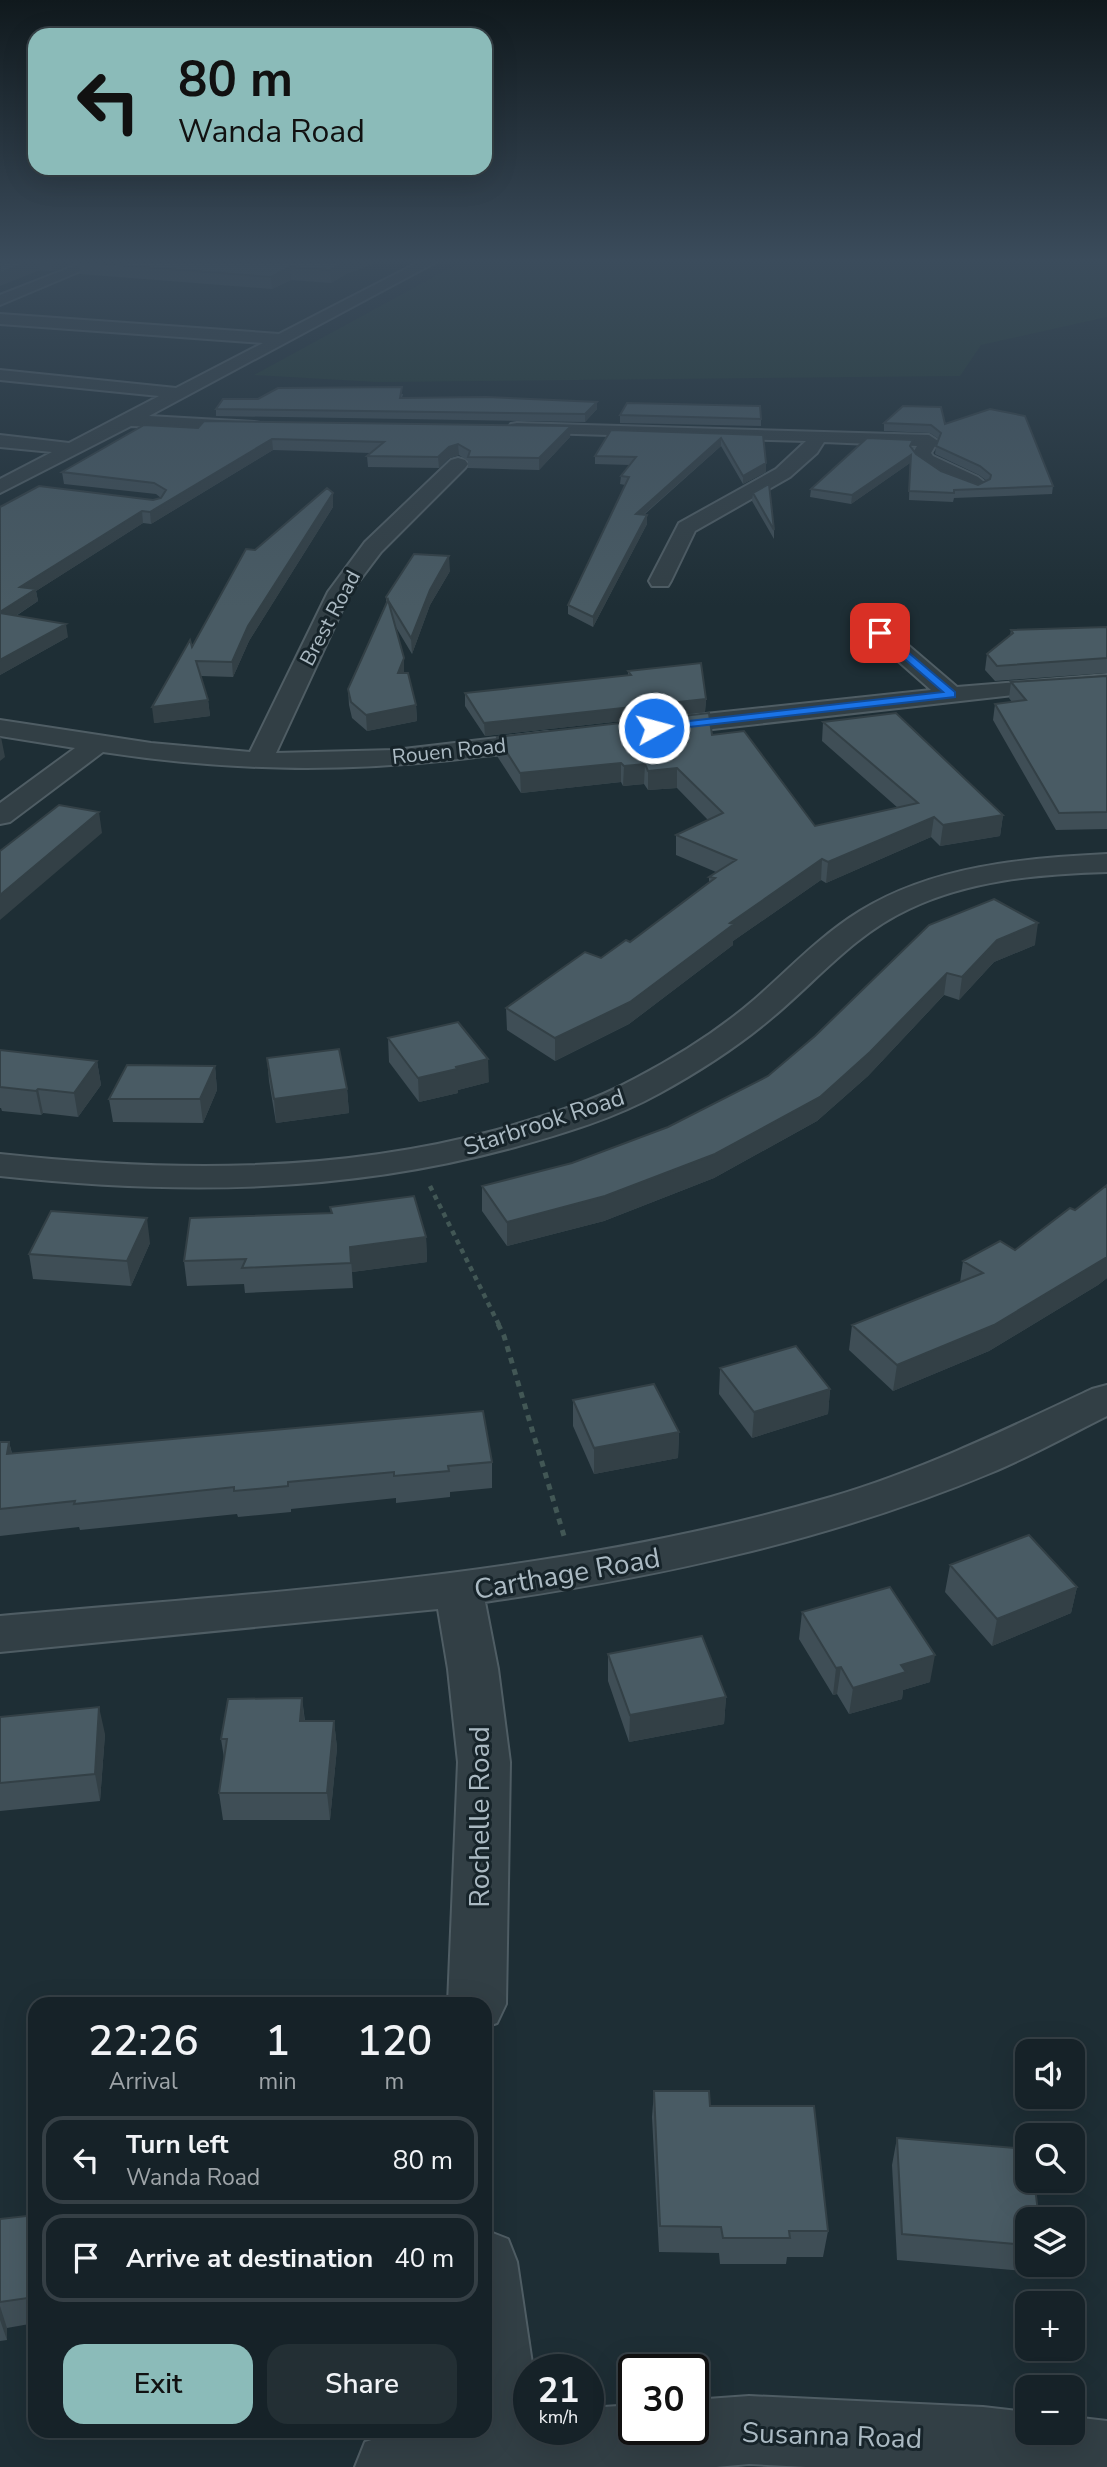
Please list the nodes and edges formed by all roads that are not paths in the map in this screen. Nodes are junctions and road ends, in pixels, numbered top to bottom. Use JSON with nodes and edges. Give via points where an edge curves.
{"nodes":[{"id":1,"x":21,"y":377,"type":"edge"},
{"id":2,"x":207,"y":377,"type":"edge"},
{"id":3,"x":177,"y":393,"type":"junction"},
{"id":4,"x":127,"y":420,"type":"junction"},
{"id":5,"x":272,"y":428,"type":"edge"},
{"id":6,"x":493,"y":428,"type":"edge"},
{"id":7,"x":818,"y":436,"type":"junction"},
{"id":8,"x":0,"y":441,"type":"edge"},
{"id":9,"x":71,"y":449,"type":"junction"},
{"id":10,"x":458,"y":464,"type":"dead end"},
{"id":11,"x":978,"y":485,"type":"edge"},
{"id":12,"x":2,"y":486,"type":"edge"},
{"id":13,"x":32,"y":488,"type":"edge"},
{"id":14,"x":660,"y":581,"type":"dead end"},
{"id":15,"x":880,"y":633,"type":"dead end"},
{"id":16,"x":1107,"y":682,"type":"edge"},
{"id":17,"x":951,"y":694,"type":"junction"},
{"id":18,"x":0,"y":728,"type":"edge"},
{"id":19,"x":633,"y":730,"type":"edge"},
{"id":20,"x":578,"y":737,"type":"edge"},
{"id":21,"x":97,"y":744,"type":"junction"},
{"id":22,"x":258,"y":761,"type":"junction"},
{"id":23,"x":0,"y":816,"type":"edge"},
{"id":24,"x":1107,"y":863,"type":"edge"},
{"id":25,"x":0,"y":1165,"type":"edge"},
{"id":26,"x":1107,"y":1399,"type":"edge"},
{"id":27,"x":459,"y":1591,"type":"junction"},
{"id":28,"x":0,"y":1634,"type":"edge"},
{"id":29,"x":477,"y":1997,"type":"edge"},
{"id":30,"x":492,"y":2312,"type":"edge"},
{"id":31,"x":511,"y":2449,"type":"junction"},
{"id":32,"x":1107,"y":2456,"type":"edge"},
{"id":33,"x":390,"y":2467,"type":"edge"}],
"edges":[{"from":1,"to":3,"type":"street"},
{"from":2,"to":3,"type":"street"},
{"from":3,"to":4,"type":"street"},
{"from":4,"to":5,"type":"street"},
{"from":4,"to":9,"type":"street"},
{"from":6,"to":7,"type":"street"},
{"from":7,"to":11,"type":"street","via":[[929,441],[921,454],[930,475],[964,476]]},
{"from":7,"to":14,"type":"street","via":[[783,473],[686,527]]},
{"from":8,"to":9,"type":"street"},
{"from":9,"to":12,"type":"street"},
{"from":10,"to":22,"type":"street","name":"Brest Road","via":[[373,547],[339,592]]},
{"from":12,"to":13,"type":"street"},
{"from":15,"to":17,"type":"street"},
{"from":16,"to":17,"type":"street"},
{"from":17,"to":19,"type":"street"},
{"from":18,"to":21,"type":"street","name":"Rouen Road"},
{"from":20,"to":22,"type":"street","name":"Rouen Road","via":[[351,761]]},
{"from":21,"to":22,"type":"street","name":"Rouen Road"},
{"from":21,"to":23,"type":"street"},
{"from":24,"to":25,"type":"street","name":"Starbrook Road","via":[[1026,868],[974,878],[900,901],[840,938],[750,1020],[693,1060],[629,1096],[493,1143],[341,1171],[220,1178],[167,1179]]},
{"from":26,"to":27,"type":"street","name":"Carthage Road","via":[[1043,1434],[833,1514],[711,1547]]},
{"from":27,"to":28,"type":"street","name":"Carthage Road"},
{"from":27,"to":29,"type":"street","name":"Rochelle Road","via":[[484,1762]]},
{"from":30,"to":31,"type":"street"},
{"from":31,"to":32,"type":"street","name":"Susanna Road","via":[[749,2430],[983,2441]]},
{"from":31,"to":33,"type":"street","name":"Susanna Road"}]}
